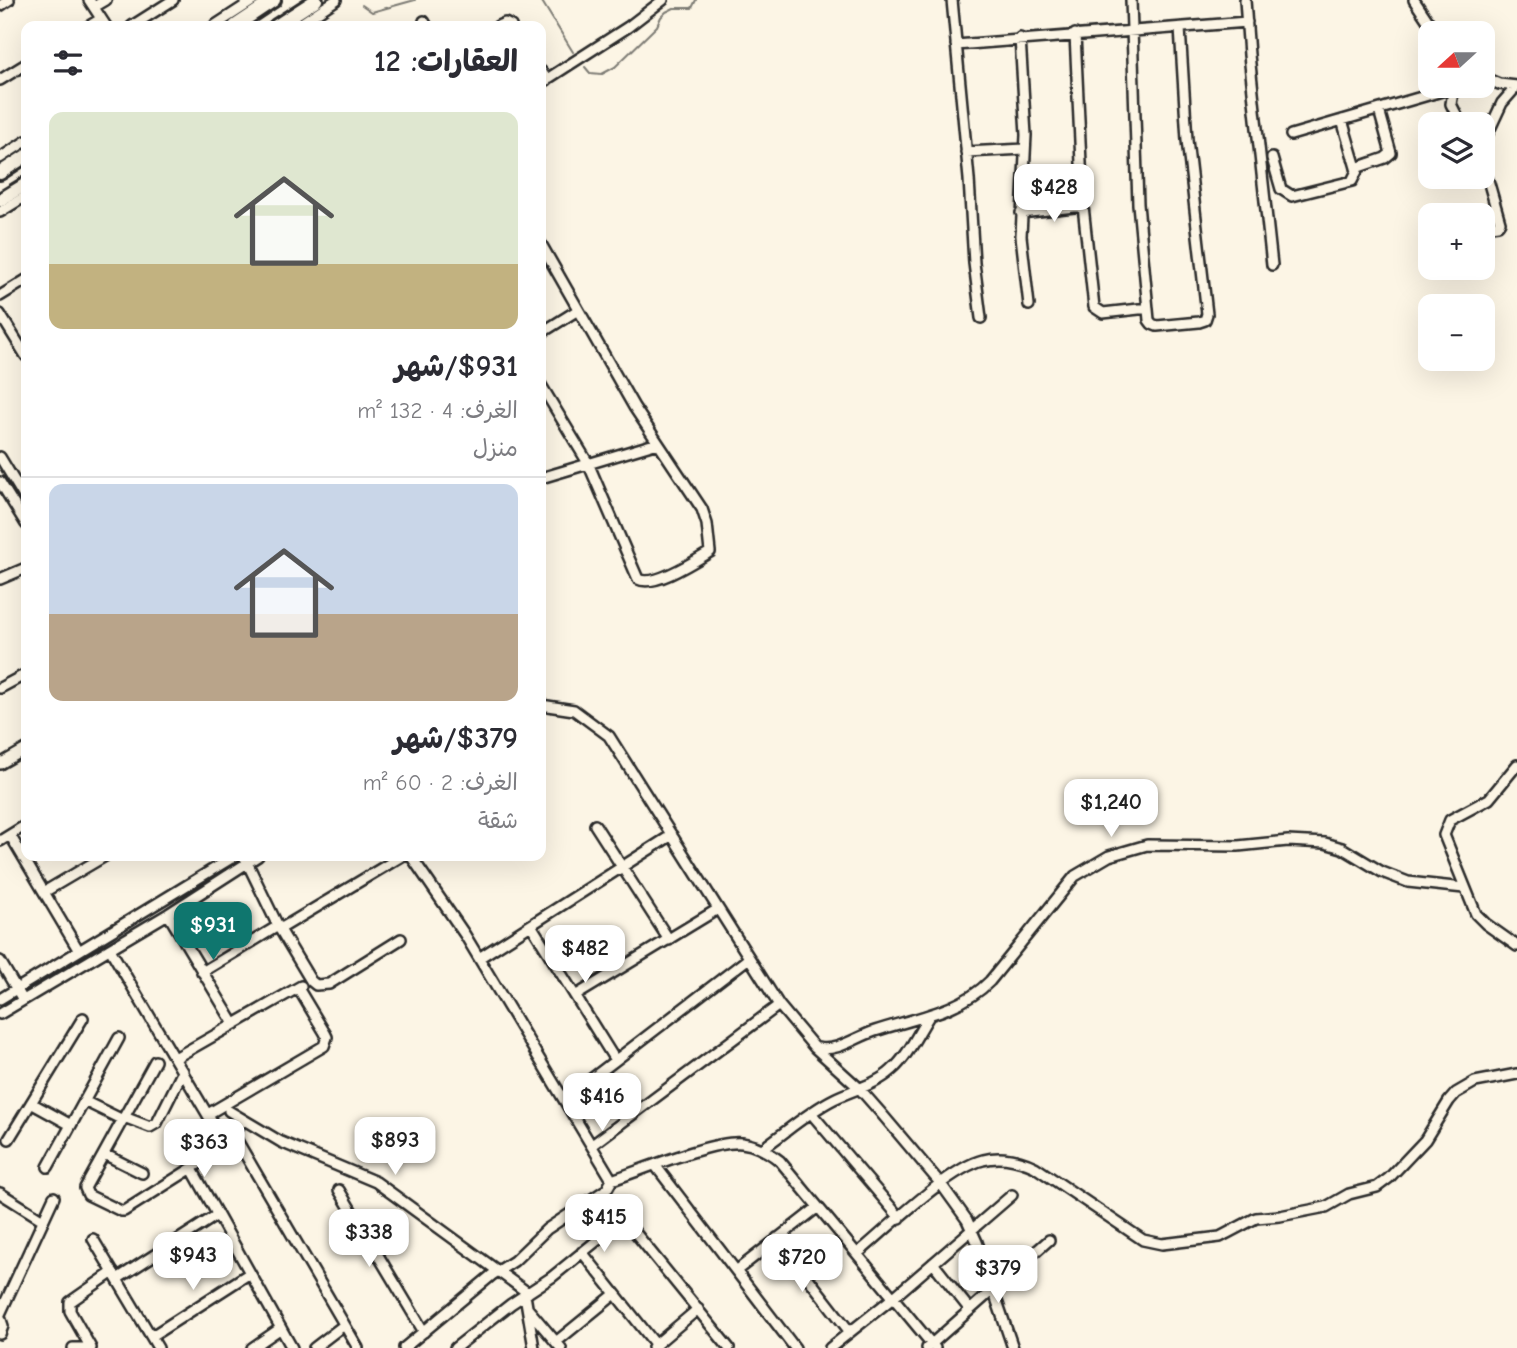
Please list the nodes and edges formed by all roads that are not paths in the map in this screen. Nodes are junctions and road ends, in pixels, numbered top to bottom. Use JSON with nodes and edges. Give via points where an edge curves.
{"nodes":[{"id":1,"x":9,"y":0,"type":"edge"},
{"id":2,"x":106,"y":0,"type":"edge"},
{"id":3,"x":173,"y":0,"type":"edge"},
{"id":4,"x":254,"y":0,"type":"edge"},
{"id":5,"x":274,"y":0,"type":"edge"},
{"id":6,"x":316,"y":0,"type":"edge"},
{"id":7,"x":336,"y":0,"type":"edge"},
{"id":8,"x":663,"y":0,"type":"edge"},
{"id":9,"x":951,"y":0,"type":"edge"},
{"id":10,"x":1130,"y":0,"type":"edge"},
{"id":11,"x":1245,"y":0,"type":"edge"},
{"id":12,"x":1414,"y":0,"type":"edge"},
{"id":13,"x":91,"y":4,"type":"edge"},
{"id":14,"x":0,"y":6,"type":"edge"},
{"id":15,"x":244,"y":14,"type":"junction"},
{"id":16,"x":102,"y":21,"type":"edge"},
{"id":17,"x":140,"y":21,"type":"edge"},
{"id":18,"x":226,"y":21,"type":"edge"},
{"id":19,"x":239,"y":21,"type":"edge"},
{"id":20,"x":284,"y":21,"type":"edge"},
{"id":21,"x":313,"y":21,"type":"edge"},
{"id":22,"x":1428,"y":21,"type":"edge"},
{"id":23,"x":1247,"y":22,"type":"junction"},
{"id":24,"x":1180,"y":28,"type":"junction"},
{"id":25,"x":1131,"y":31,"type":"junction"},
{"id":26,"x":1075,"y":34,"type":"junction"},
{"id":27,"x":1020,"y":38,"type":"junction"},
{"id":28,"x":957,"y":45,"type":"junction"},
{"id":29,"x":21,"y":67,"type":"edge"},
{"id":30,"x":0,"y":80,"type":"edge"},
{"id":31,"x":546,"y":80,"type":"edge"},
{"id":32,"x":1495,"y":82,"type":"edge"},
{"id":33,"x":1517,"y":86,"type":"edge"},
{"id":34,"x":1421,"y":98,"type":"edge"},
{"id":35,"x":1379,"y":110,"type":"junction"},
{"id":36,"x":1495,"y":118,"type":"edge"},
{"id":37,"x":1342,"y":120,"type":"junction"},
{"id":38,"x":1291,"y":135,"type":"dead end"},
{"id":39,"x":21,"y":144,"type":"edge"},
{"id":40,"x":1025,"y":149,"type":"junction"},
{"id":41,"x":966,"y":152,"type":"junction"},
{"id":42,"x":0,"y":157,"type":"edge"},
{"id":43,"x":1272,"y":158,"type":"dead end"},
{"id":44,"x":21,"y":159,"type":"edge"},
{"id":45,"x":1356,"y":168,"type":"junction"},
{"id":46,"x":0,"y":173,"type":"edge"},
{"id":47,"x":21,"y":187,"type":"edge"},
{"id":48,"x":21,"y":199,"type":"edge"},
{"id":49,"x":0,"y":200,"type":"edge"},
{"id":50,"x":1495,"y":204,"type":"edge"},
{"id":51,"x":1083,"y":206,"type":"junction"},
{"id":52,"x":0,"y":212,"type":"edge"},
{"id":53,"x":1021,"y":213,"type":"junction"},
{"id":54,"x":1495,"y":225,"type":"edge"},
{"id":55,"x":546,"y":253,"type":"edge"},
{"id":56,"x":1272,"y":265,"type":"dead end"},
{"id":57,"x":21,"y":283,"type":"edge"},
{"id":58,"x":0,"y":296,"type":"edge"},
{"id":59,"x":1029,"y":305,"type":"dead end"},
{"id":60,"x":1148,"y":308,"type":"junction"},
{"id":61,"x":578,"y":310,"type":"junction"},
{"id":62,"x":0,"y":314,"type":"edge"},
{"id":63,"x":981,"y":318,"type":"dead end"},
{"id":64,"x":546,"y":329,"type":"edge"},
{"id":65,"x":21,"y":348,"type":"edge"},
{"id":66,"x":546,"y":394,"type":"edge"},
{"id":67,"x":657,"y":443,"type":"junction"},
{"id":68,"x":0,"y":457,"type":"edge"},
{"id":69,"x":588,"y":463,"type":"junction"},
{"id":70,"x":546,"y":476,"type":"edge"},
{"id":71,"x":0,"y":482,"type":"edge"},
{"id":72,"x":21,"y":492,"type":"edge"},
{"id":73,"x":21,"y":516,"type":"edge"},
{"id":74,"x":21,"y":570,"type":"edge"},
{"id":75,"x":0,"y":579,"type":"edge"},
{"id":76,"x":21,"y":677,"type":"edge"},
{"id":77,"x":0,"y":688,"type":"edge"},
{"id":78,"x":546,"y":706,"type":"edge"},
{"id":79,"x":21,"y":752,"type":"edge"},
{"id":80,"x":0,"y":764,"type":"edge"},
{"id":81,"x":1517,"y":765,"type":"edge"},
{"id":82,"x":595,"y":825,"type":"dead end"},
{"id":83,"x":21,"y":828,"type":"edge"},
{"id":84,"x":10,"y":835,"type":"junction"},
{"id":85,"x":671,"y":835,"type":"junction"},
{"id":86,"x":0,"y":841,"type":"edge"},
{"id":87,"x":21,"y":853,"type":"edge"},
{"id":88,"x":26,"y":861,"type":"edge"},
{"id":89,"x":97,"y":861,"type":"edge"},
{"id":90,"x":225,"y":861,"type":"edge"},
{"id":91,"x":234,"y":861,"type":"edge"},
{"id":92,"x":244,"y":861,"type":"edge"},
{"id":93,"x":247,"y":861,"type":"edge"},
{"id":94,"x":393,"y":861,"type":"edge"},
{"id":95,"x":414,"y":861,"type":"edge"},
{"id":96,"x":622,"y":867,"type":"junction"},
{"id":97,"x":237,"y":869,"type":"junction"},
{"id":98,"x":1464,"y":888,"type":"junction"},
{"id":99,"x":44,"y":892,"type":"junction"},
{"id":100,"x":718,"y":909,"type":"junction"},
{"id":101,"x":168,"y":914,"type":"junction"},
{"id":102,"x":531,"y":925,"type":"junction"},
{"id":103,"x":279,"y":928,"type":"junction"},
{"id":104,"x":401,"y":939,"type":"dead end"},
{"id":105,"x":669,"y":940,"type":"junction"},
{"id":106,"x":1517,"y":946,"type":"edge"},
{"id":107,"x":110,"y":948,"type":"junction"},
{"id":108,"x":79,"y":951,"type":"junction"},
{"id":109,"x":479,"y":958,"type":"junction"},
{"id":110,"x":749,"y":958,"type":"junction"},
{"id":111,"x":0,"y":961,"type":"edge"},
{"id":112,"x":202,"y":972,"type":"junction"},
{"id":113,"x":311,"y":981,"type":"junction"},
{"id":114,"x":16,"y":988,"type":"junction"},
{"id":115,"x":298,"y":988,"type":"junction"},
{"id":116,"x":575,"y":996,"type":"junction"},
{"id":117,"x":0,"y":999,"type":"edge"},
{"id":118,"x":23,"y":1000,"type":"junction"},
{"id":119,"x":779,"y":1005,"type":"junction"},
{"id":120,"x":0,"y":1014,"type":"edge"},
{"id":121,"x":929,"y":1015,"type":"junction"},
{"id":122,"x":83,"y":1018,"type":"dead end"},
{"id":123,"x":234,"y":1024,"type":"junction"},
{"id":124,"x":119,"y":1038,"type":"dead end"},
{"id":125,"x":815,"y":1048,"type":"junction"},
{"id":126,"x":175,"y":1058,"type":"junction"},
{"id":127,"x":615,"y":1060,"type":"junction"},
{"id":128,"x":155,"y":1061,"type":"dead end"},
{"id":129,"x":183,"y":1071,"type":"junction"},
{"id":130,"x":1517,"y":1074,"type":"edge"},
{"id":131,"x":859,"y":1088,"type":"junction"},
{"id":132,"x":565,"y":1099,"type":"junction"},
{"id":133,"x":84,"y":1101,"type":"junction"},
{"id":134,"x":31,"y":1103,"type":"junction"},
{"id":135,"x":229,"y":1111,"type":"dead end"},
{"id":136,"x":811,"y":1113,"type":"junction"},
{"id":137,"x":208,"y":1114,"type":"junction"},
{"id":138,"x":124,"y":1118,"type":"junction"},
{"id":139,"x":242,"y":1120,"type":"junction"},
{"id":140,"x":71,"y":1125,"type":"junction"},
{"id":141,"x":235,"y":1137,"type":"junction"},
{"id":142,"x":9,"y":1139,"type":"dead end"},
{"id":143,"x":592,"y":1145,"type":"junction"},
{"id":144,"x":226,"y":1146,"type":"junction"},
{"id":145,"x":762,"y":1149,"type":"junction"},
{"id":146,"x":104,"y":1154,"type":"junction"},
{"id":147,"x":655,"y":1166,"type":"junction"},
{"id":148,"x":48,"y":1167,"type":"dead end"},
{"id":149,"x":192,"y":1169,"type":"junction"},
{"id":150,"x":142,"y":1173,"type":"dead end"},
{"id":151,"x":612,"y":1180,"type":"junction"},
{"id":152,"x":941,"y":1184,"type":"junction"},
{"id":153,"x":339,"y":1191,"type":"dead end"},
{"id":154,"x":0,"y":1193,"type":"edge"},
{"id":155,"x":1012,"y":1195,"type":"dead end"},
{"id":156,"x":54,"y":1197,"type":"dead end"},
{"id":157,"x":818,"y":1207,"type":"junction"},
{"id":158,"x":218,"y":1215,"type":"junction"},
{"id":159,"x":900,"y":1218,"type":"junction"},
{"id":160,"x":43,"y":1220,"type":"junction"},
{"id":161,"x":972,"y":1229,"type":"junction"},
{"id":162,"x":777,"y":1238,"type":"junction"},
{"id":163,"x":93,"y":1240,"type":"dead end"},
{"id":164,"x":1049,"y":1240,"type":"dead end"},
{"id":165,"x":582,"y":1252,"type":"junction"},
{"id":166,"x":858,"y":1254,"type":"junction"},
{"id":167,"x":933,"y":1263,"type":"junction"},
{"id":168,"x":499,"y":1271,"type":"junction"},
{"id":169,"x":736,"y":1271,"type":"junction"},
{"id":170,"x":250,"y":1273,"type":"junction"},
{"id":171,"x":115,"y":1276,"type":"junction"},
{"id":172,"x":994,"y":1289,"type":"junction"},
{"id":173,"x":526,"y":1294,"type":"junction"},
{"id":174,"x":615,"y":1294,"type":"junction"},
{"id":175,"x":894,"y":1297,"type":"junction"},
{"id":176,"x":527,"y":1308,"type":"junction"},
{"id":177,"x":698,"y":1310,"type":"junction"},
{"id":178,"x":970,"y":1310,"type":"junction"},
{"id":179,"x":0,"y":1316,"type":"edge"},
{"id":180,"x":344,"y":1325,"type":"junction"},
{"id":181,"x":281,"y":1328,"type":"junction"},
{"id":182,"x":424,"y":1332,"type":"junction"},
{"id":183,"x":850,"y":1332,"type":"junction"},
{"id":184,"x":0,"y":1334,"type":"edge"},
{"id":185,"x":152,"y":1336,"type":"junction"},
{"id":186,"x":559,"y":1345,"type":"edge"},
{"id":187,"x":654,"y":1346,"type":"edge"},
{"id":188,"x":931,"y":1347,"type":"edge"},
{"id":189,"x":73,"y":1348,"type":"edge"},
{"id":190,"x":89,"y":1348,"type":"edge"},
{"id":191,"x":158,"y":1348,"type":"edge"},
{"id":192,"x":252,"y":1348,"type":"edge"},
{"id":193,"x":292,"y":1348,"type":"edge"},
{"id":194,"x":314,"y":1348,"type":"edge"},
{"id":195,"x":358,"y":1348,"type":"edge"},
{"id":196,"x":404,"y":1348,"type":"edge"},
{"id":197,"x":455,"y":1348,"type":"edge"},
{"id":198,"x":534,"y":1348,"type":"edge"},
{"id":199,"x":729,"y":1348,"type":"edge"},
{"id":200,"x":795,"y":1348,"type":"edge"},
{"id":201,"x":830,"y":1348,"type":"edge"},
{"id":202,"x":1013,"y":1348,"type":"edge"}],
"edges":[{"from":1,"to":14,"type":"street"},
{"from":2,"to":13,"type":"street"},
{"from":3,"to":17,"type":"street"},
{"from":4,"to":15,"type":"street"},
{"from":5,"to":15,"type":"main road"},
{"from":6,"to":20,"type":"main road"},
{"from":7,"to":21,"type":"street"},
{"from":8,"to":31,"type":"street"},
{"from":9,"to":28,"type":"street"},
{"from":10,"to":25,"type":"street"},
{"from":11,"to":23,"type":"street"},
{"from":12,"to":22,"type":"street"},
{"from":13,"to":16,"type":"street"},
{"from":15,"to":18,"type":"street"},
{"from":15,"to":19,"type":"main road"},
{"from":23,"to":24,"type":"street"},
{"from":23,"to":56,"type":"street"},
{"from":24,"to":25,"type":"street"},
{"from":24,"to":60,"type":"street","via":[[1188,152],[1207,314],[1199,322],[1155,326]]},
{"from":25,"to":26,"type":"street"},
{"from":25,"to":60,"type":"street","via":[[1138,204]]},
{"from":26,"to":27,"type":"street"},
{"from":26,"to":51,"type":"street"},
{"from":27,"to":28,"type":"street"},
{"from":27,"to":40,"type":"street"},
{"from":28,"to":41,"type":"street"},
{"from":29,"to":30,"type":"street"},
{"from":32,"to":33,"type":"street"},
{"from":33,"to":36,"type":"street"},
{"from":34,"to":35,"type":"street"},
{"from":35,"to":37,"type":"street"},
{"from":35,"to":45,"type":"street","via":[[1391,153]]},
{"from":37,"to":38,"type":"street"},
{"from":37,"to":45,"type":"street"},
{"from":39,"to":42,"type":"street"},
{"from":40,"to":41,"type":"street"},
{"from":40,"to":53,"type":"street"},
{"from":41,"to":63,"type":"street"},
{"from":43,"to":45,"type":"street","via":[[1281,188],[1292,196],[1353,181]]},
{"from":44,"to":46,"type":"main road"},
{"from":47,"to":49,"type":"main road"},
{"from":48,"to":52,"type":"street"},
{"from":50,"to":54,"type":"street","via":[[1500,222]]},
{"from":51,"to":53,"type":"street"},
{"from":51,"to":60,"type":"street","via":[[1094,307],[1103,313]]},
{"from":53,"to":59,"type":"street"},
{"from":55,"to":61,"type":"street"},
{"from":57,"to":58,"type":"street"},
{"from":61,"to":64,"type":"street"},
{"from":61,"to":67,"type":"street"},
{"from":62,"to":65,"type":"street"},
{"from":66,"to":69,"type":"street"},
{"from":67,"to":69,"type":"street"},
{"from":67,"to":69,"type":"street","via":[[702,509],[710,552],[645,582],[638,579]]},
{"from":68,"to":72,"type":"street"},
{"from":69,"to":70,"type":"street"},
{"from":71,"to":73,"type":"street"},
{"from":74,"to":75,"type":"street"},
{"from":76,"to":77,"type":"street"},
{"from":78,"to":85,"type":"street","via":[[574,710],[603,731]]},
{"from":79,"to":80,"type":"street"},
{"from":81,"to":98,"type":"street","via":[[1489,799],[1450,820],[1444,830]]},
{"from":82,"to":96,"type":"street"},
{"from":83,"to":84,"type":"street"},
{"from":84,"to":86,"type":"street"},
{"from":84,"to":87,"type":"street"},
{"from":85,"to":96,"type":"street"},
{"from":85,"to":100,"type":"street"},
{"from":88,"to":99,"type":"street"},
{"from":89,"to":99,"type":"street"},
{"from":90,"to":108,"type":"street"},
{"from":91,"to":97,"type":"street"},
{"from":92,"to":97,"type":"street"},
{"from":93,"to":103,"type":"street"},
{"from":94,"to":103,"type":"street"},
{"from":95,"to":109,"type":"street"},
{"from":96,"to":102,"type":"street"},
{"from":96,"to":105,"type":"street"},
{"from":97,"to":101,"type":"street"},
{"from":98,"to":106,"type":"street","via":[[1480,920]]},
{"from":98,"to":121,"type":"street","via":[[1401,880],[1325,843],[1134,848],[1075,876],[983,988]]},
{"from":99,"to":108,"type":"street"},
{"from":100,"to":105,"type":"street"},
{"from":100,"to":110,"type":"street"},
{"from":101,"to":107,"type":"street"},
{"from":101,"to":112,"type":"street"},
{"from":102,"to":109,"type":"street"},
{"from":102,"to":116,"type":"street"},
{"from":103,"to":112,"type":"street"},
{"from":103,"to":113,"type":"street"},
{"from":104,"to":113,"type":"street","via":[[329,984]]},
{"from":105,"to":116,"type":"street"},
{"from":107,"to":118,"type":"street"},
{"from":107,"to":126,"type":"street"},
{"from":108,"to":114,"type":"street"},
{"from":109,"to":132,"type":"street"},
{"from":110,"to":119,"type":"street"},
{"from":110,"to":127,"type":"street"},
{"from":111,"to":114,"type":"street"},
{"from":112,"to":123,"type":"street"},
{"from":113,"to":115,"type":"street"},
{"from":114,"to":117,"type":"street"},
{"from":114,"to":118,"type":"street"},
{"from":115,"to":123,"type":"street"},
{"from":115,"to":137,"type":"street","via":[[327,1037],[324,1046]]},
{"from":116,"to":127,"type":"street"},
{"from":118,"to":120,"type":"street"},
{"from":119,"to":125,"type":"street"},
{"from":119,"to":143,"type":"street"},
{"from":121,"to":125,"type":"street","via":[[834,1049]]},
{"from":121,"to":131,"type":"street","via":[[898,1064],[880,1080]]},
{"from":122,"to":134,"type":"street"},
{"from":123,"to":126,"type":"street"},
{"from":124,"to":133,"type":"street"},
{"from":125,"to":131,"type":"street"},
{"from":126,"to":129,"type":"street"},
{"from":127,"to":132,"type":"street"},
{"from":128,"to":138,"type":"street"},
{"from":129,"to":137,"type":"street"},
{"from":129,"to":138,"type":"street","via":[[155,1125]]},
{"from":130,"to":152,"type":"street","via":[[1475,1082],[1456,1093],[1425,1140],[1377,1187],[1349,1194],[1326,1207],[1256,1218],[1209,1240],[1161,1244],[1143,1240],[1035,1167],[1010,1158],[970,1164]]},
{"from":131,"to":136,"type":"street"},
{"from":131,"to":152,"type":"street"},
{"from":132,"to":143,"type":"street"},
{"from":133,"to":138,"type":"street"},
{"from":133,"to":140,"type":"street"},
{"from":134,"to":140,"type":"street"},
{"from":134,"to":142,"type":"street"},
{"from":135,"to":139,"type":"street"},
{"from":136,"to":145,"type":"street"},
{"from":136,"to":159,"type":"street"},
{"from":137,"to":144,"type":"street"},
{"from":138,"to":146,"type":"street"},
{"from":139,"to":141,"type":"street"},
{"from":139,"to":168,"type":"street","via":[[281,1142],[376,1182]]},
{"from":140,"to":148,"type":"street"},
{"from":141,"to":144,"type":"street"},
{"from":141,"to":180,"type":"street"},
{"from":143,"to":151,"type":"street"},
{"from":144,"to":149,"type":"street"},
{"from":145,"to":147,"type":"street","via":[[720,1144]]},
{"from":145,"to":157,"type":"street","via":[[780,1161]]},
{"from":146,"to":149,"type":"street","via":[[85,1191],[121,1211]]},
{"from":146,"to":150,"type":"street"},
{"from":147,"to":151,"type":"street"},
{"from":147,"to":169,"type":"street"},
{"from":149,"to":158,"type":"street"},
{"from":151,"to":168,"type":"street","via":[[607,1189],[547,1229]]},
{"from":152,"to":159,"type":"street"},
{"from":152,"to":161,"type":"street"},
{"from":153,"to":182,"type":"street"},
{"from":154,"to":160,"type":"street"},
{"from":155,"to":161,"type":"street"},
{"from":156,"to":160,"type":"street"},
{"from":157,"to":162,"type":"street"},
{"from":157,"to":166,"type":"street"},
{"from":158,"to":170,"type":"street"},
{"from":158,"to":171,"type":"street"},
{"from":159,"to":166,"type":"street"},
{"from":160,"to":179,"type":"street"},
{"from":161,"to":167,"type":"street"},
{"from":161,"to":172,"type":"street"},
{"from":162,"to":169,"type":"street"},
{"from":162,"to":183,"type":"street"},
{"from":163,"to":171,"type":"street"},
{"from":164,"to":172,"type":"street"},
{"from":165,"to":173,"type":"street"},
{"from":165,"to":174,"type":"street"},
{"from":165,"to":177,"type":"street","via":[[619,1223],[629,1224]]},
{"from":166,"to":175,"type":"street"},
{"from":167,"to":175,"type":"street"},
{"from":167,"to":178,"type":"street"},
{"from":168,"to":173,"type":"street"},
{"from":168,"to":182,"type":"street"},
{"from":169,"to":200,"type":"street"},
{"from":170,"to":181,"type":"street"},
{"from":170,"to":185,"type":"street"},
{"from":171,"to":185,"type":"street"},
{"from":171,"to":190,"type":"street","via":[[70,1302]]},
{"from":172,"to":178,"type":"street"},
{"from":172,"to":202,"type":"street"},
{"from":173,"to":176,"type":"street"},
{"from":173,"to":197,"type":"street"},
{"from":174,"to":186,"type":"street"},
{"from":174,"to":187,"type":"street"},
{"from":175,"to":183,"type":"street"},
{"from":175,"to":188,"type":"street"},
{"from":176,"to":186,"type":"street"},
{"from":176,"to":198,"type":"street"},
{"from":177,"to":187,"type":"street"},
{"from":177,"to":199,"type":"street"},
{"from":178,"to":188,"type":"street"},
{"from":179,"to":184,"type":"street"},
{"from":180,"to":194,"type":"street"},
{"from":180,"to":195,"type":"street"},
{"from":181,"to":192,"type":"street"},
{"from":181,"to":193,"type":"street"},
{"from":182,"to":196,"type":"street"},
{"from":183,"to":201,"type":"street"},
{"from":185,"to":191,"type":"street"},
{"from":189,"to":190,"type":"street"}]}
